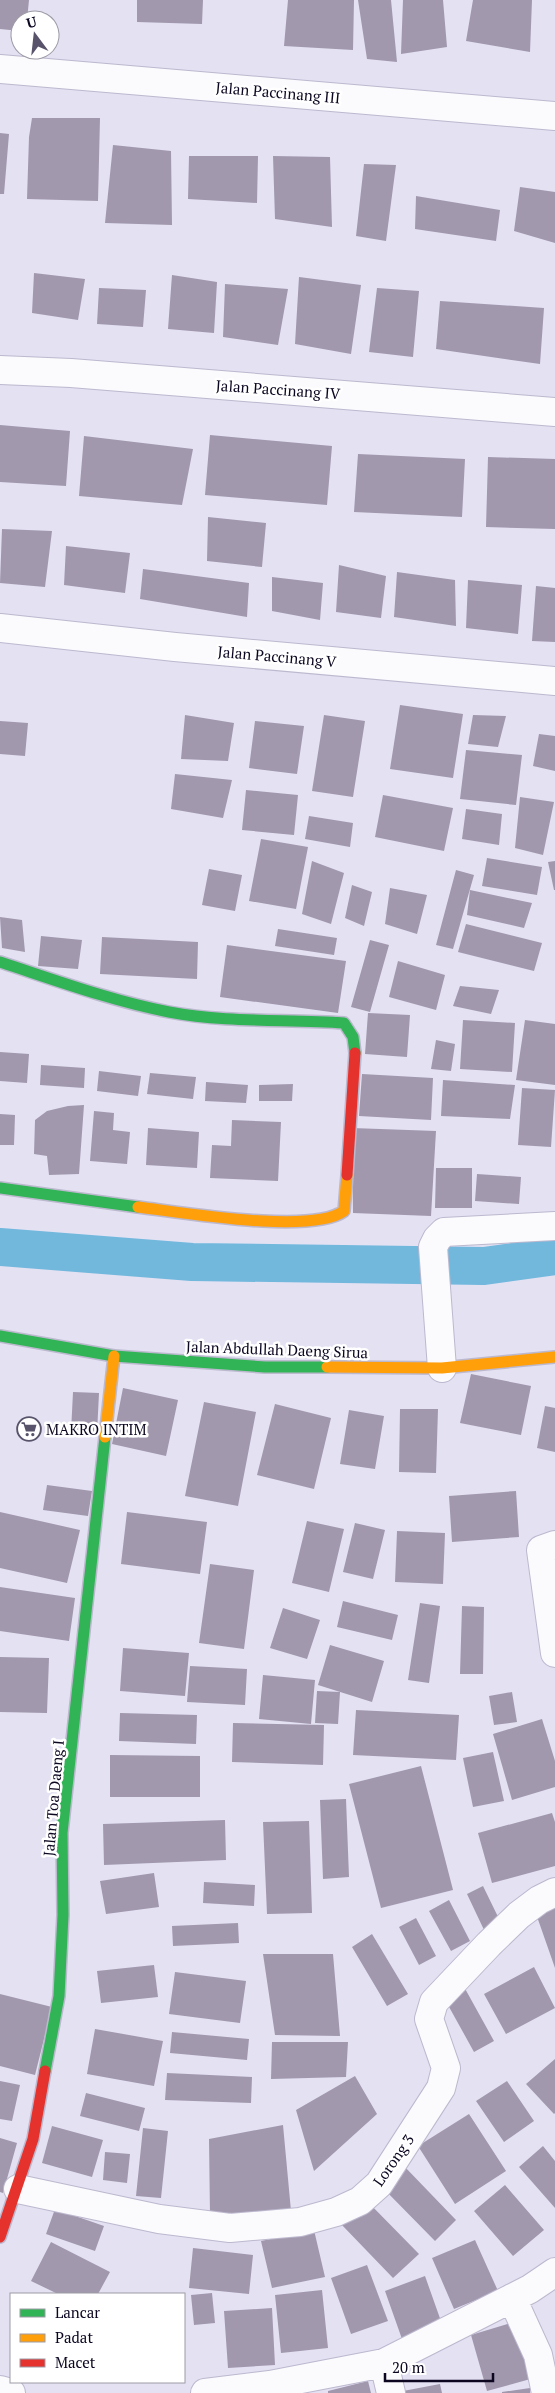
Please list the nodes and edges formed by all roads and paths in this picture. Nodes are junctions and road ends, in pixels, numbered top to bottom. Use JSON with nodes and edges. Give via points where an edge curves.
{"nodes":[{"id":1,"x":0,"y":68,"type":"edge"},
{"id":2,"x":555,"y":116,"type":"edge"},
{"id":3,"x":0,"y":370,"type":"edge"},
{"id":4,"x":555,"y":412,"type":"edge"},
{"id":5,"x":0,"y":628,"type":"edge"},
{"id":6,"x":555,"y":681,"type":"edge"},
{"id":7,"x":0,"y":962,"type":"edge"},
{"id":8,"x":0,"y":1188,"type":"edge"},
{"id":9,"x":555,"y":1226,"type":"edge"},
{"id":10,"x":0,"y":1336,"type":"edge"},
{"id":11,"x":114,"y":1356,"type":"junction"},
{"id":12,"x":555,"y":1357,"type":"edge"},
{"id":13,"x":441,"y":1359,"type":"junction"},
{"id":14,"x":555,"y":1545,"type":"edge"},
{"id":15,"x":555,"y":1653,"type":"edge"},
{"id":16,"x":555,"y":1892,"type":"edge"},
{"id":17,"x":18,"y":2189,"type":"junction"},
{"id":18,"x":0,"y":2237,"type":"edge"},
{"id":19,"x":555,"y":2272,"type":"edge"},
{"id":20,"x":512,"y":2298,"type":"junction"},
{"id":21,"x":384,"y":2363,"type":"junction"},
{"id":22,"x":0,"y":2390,"type":"edge"},
{"id":23,"x":11,"y":2393,"type":"edge"},
{"id":24,"x":205,"y":2393,"type":"edge"},
{"id":25,"x":391,"y":2393,"type":"edge"},
{"id":26,"x":546,"y":2393,"type":"edge"}],
"edges":[{"from":1,"to":2,"type":"street","name":"Jalan Paccinang III"},
{"from":3,"to":4,"type":"street","name":"Jalan Paccinang IV"},
{"from":5,"to":6,"type":"street","name":"Jalan Paccinang V"},
{"from":7,"to":8,"type":"street","via":[[91,992],[168,1012],[228,1020],[344,1023],[352,1032],[356,1067],[344,1211],[337,1216],[305,1222],[221,1218]]},
{"from":9,"to":13,"type":"street","via":[[444,1232],[437,1239],[433,1267]]},
{"from":10,"to":11,"type":"street","name":"Jalan Abdullah Daeng Sirua"},
{"from":11,"to":13,"type":"street","name":"Jalan Abdullah Daeng Sirua","via":[[265,1366]]},
{"from":11,"to":17,"type":"street","name":"Jalan Toa Daeng I","via":[[62,1833],[63,1915],[59,1996],[34,2139]]},
{"from":12,"to":13,"type":"street","name":"Jalan Abdullah Daeng Sirua"},
{"from":14,"to":15,"type":"street","via":[[540,1550]]},
{"from":16,"to":17,"type":"street","name":"Lorong 3","via":[[520,1915],[434,2002],[429,2019],[446,2068],[441,2088],[379,2184],[360,2201],[300,2222],[230,2228],[159,2219]]},
{"from":17,"to":18,"type":"street","name":"Jalan Toa Daeng I"},
{"from":19,"to":20,"type":"street"},
{"from":20,"to":21,"type":"street"},
{"from":20,"to":26,"type":"street","via":[[538,2355]]},
{"from":21,"to":24,"type":"street","via":[[270,2385]]},
{"from":21,"to":25,"type":"street"},
{"from":22,"to":23,"type":"street"}]}
